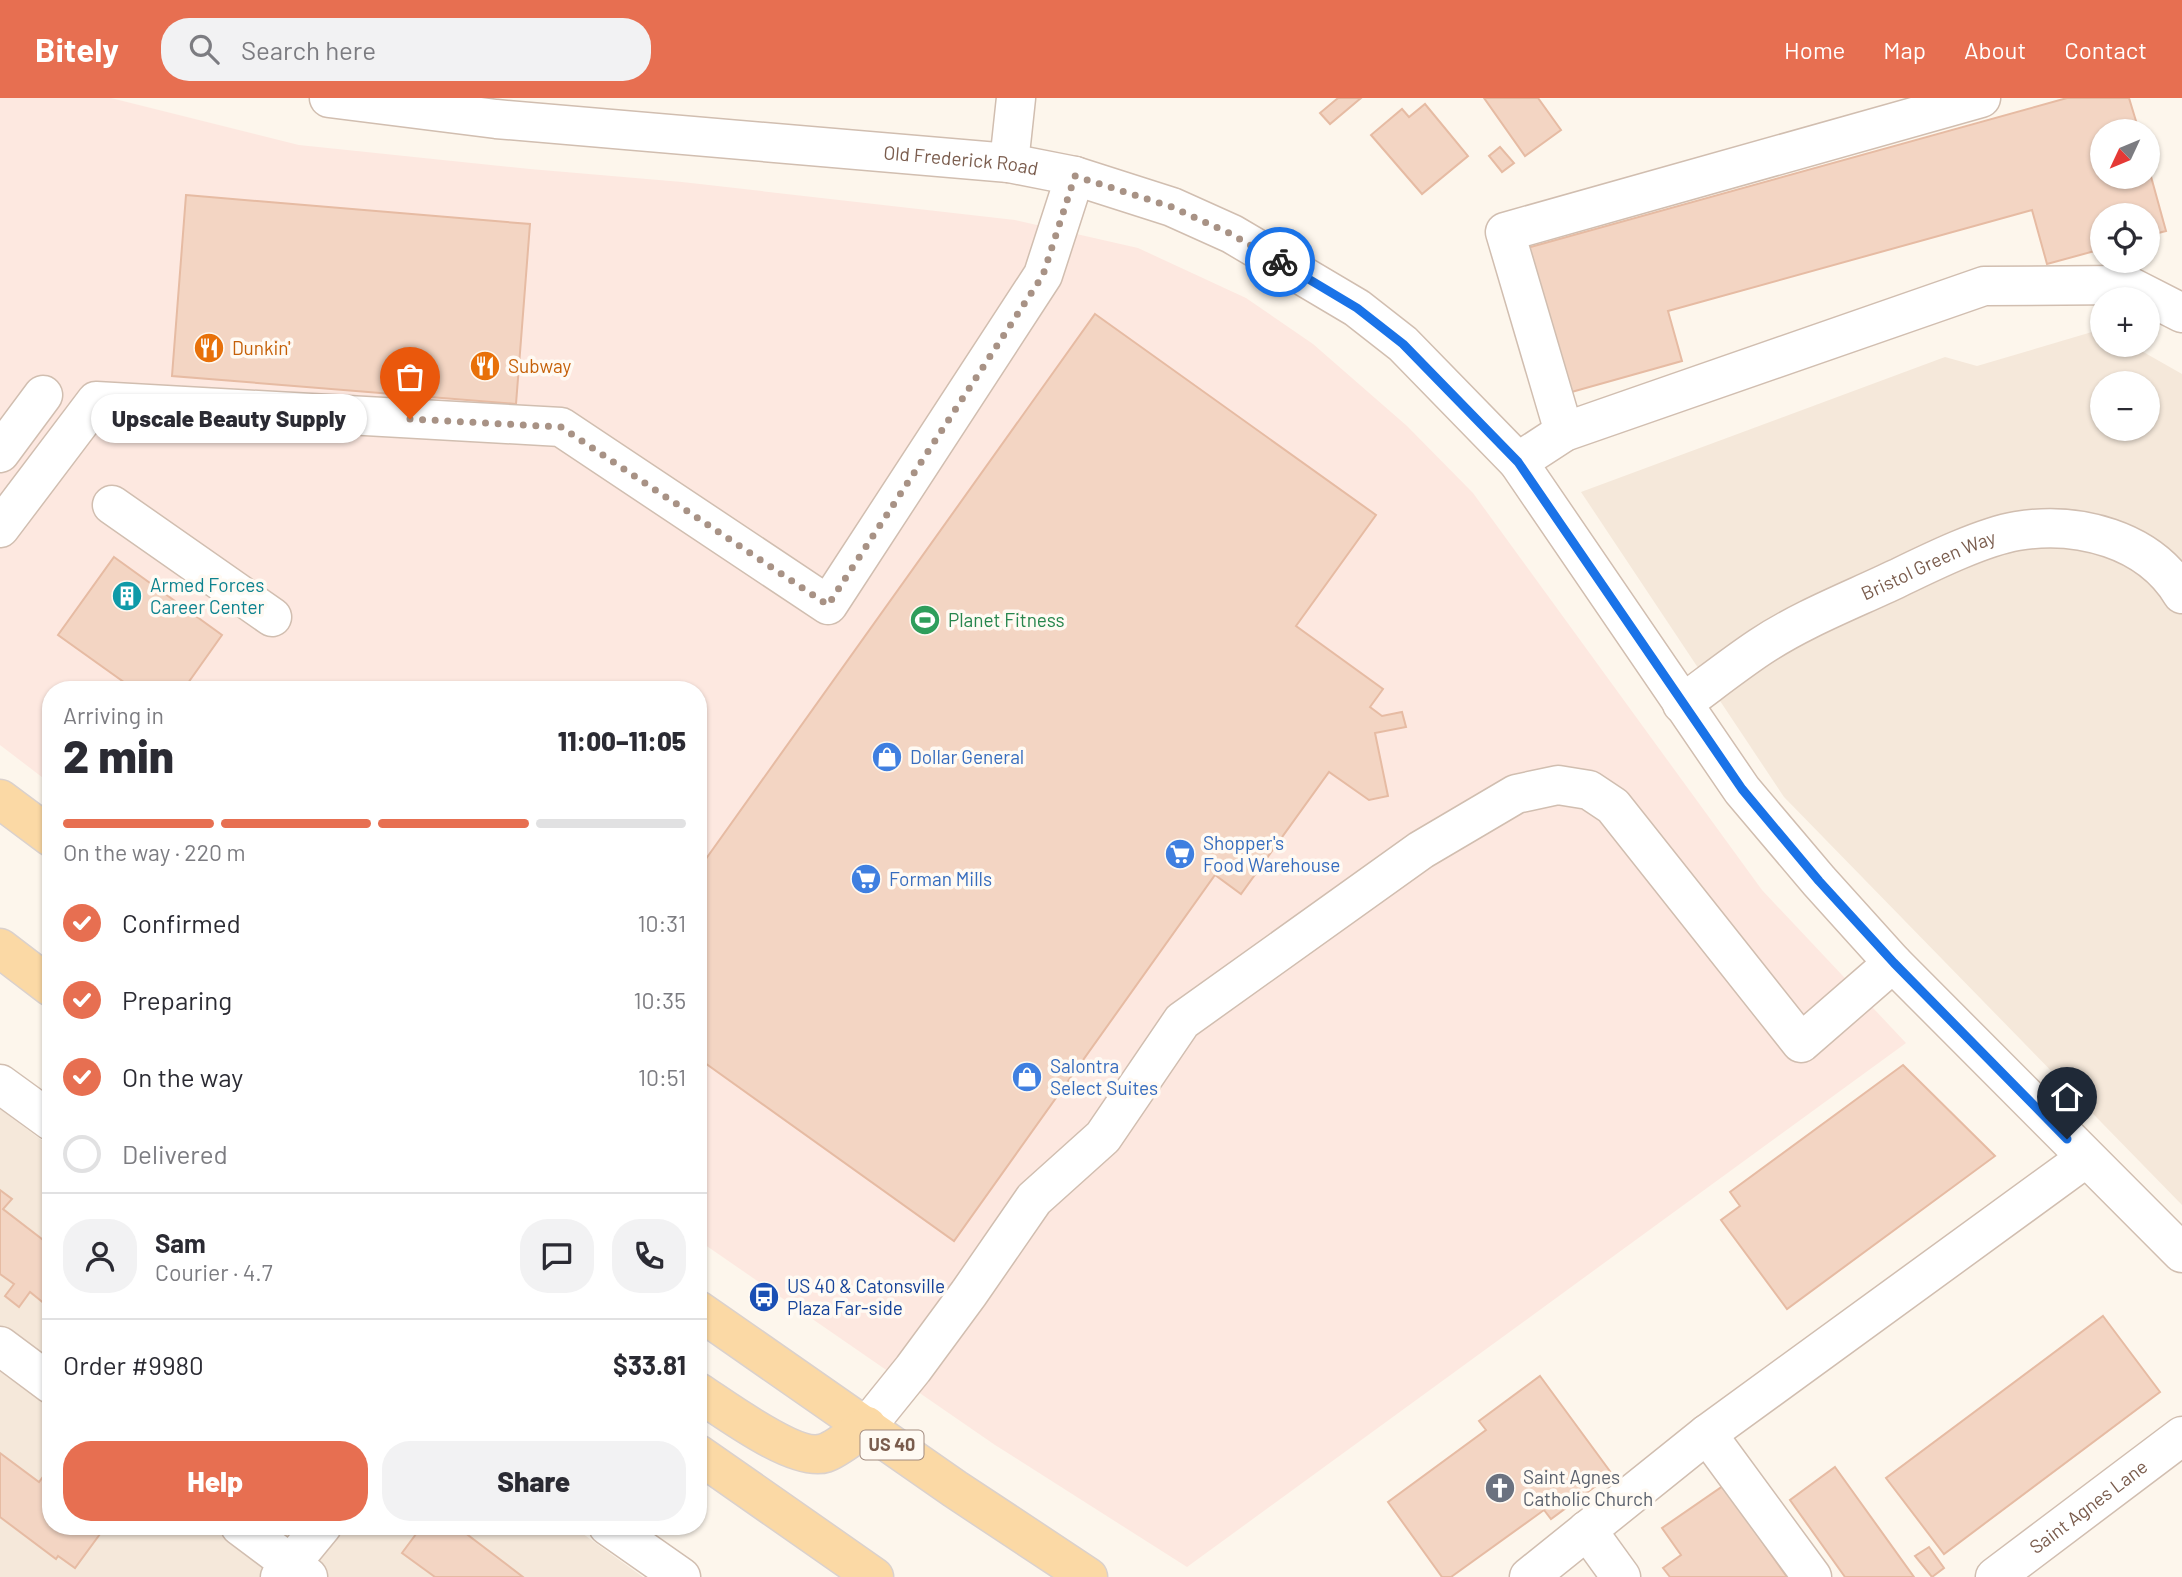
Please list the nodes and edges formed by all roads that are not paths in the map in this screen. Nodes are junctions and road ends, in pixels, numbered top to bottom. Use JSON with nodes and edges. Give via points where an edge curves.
{"nodes":[{"id":1,"x":328,"y":98,"type":"edge"},
{"id":2,"x":1016,"y":98,"type":"edge"},
{"id":3,"x":1981,"y":98,"type":"edge"},
{"id":4,"x":610,"y":114,"type":"edge"},
{"id":5,"x":1009,"y":163,"type":"junction"},
{"id":6,"x":1075,"y":176,"type":"junction"},
{"id":7,"x":2182,"y":313,"type":"edge"},
{"id":8,"x":43,"y":395,"type":"dead end"},
{"id":9,"x":1564,"y":432,"type":"junction"},
{"id":10,"x":0,"y":453,"type":"edge"},
{"id":11,"x":1518,"y":462,"type":"junction"},
{"id":12,"x":112,"y":505,"type":"dead end"},
{"id":13,"x":0,"y":528,"type":"edge"},
{"id":14,"x":2182,"y":594,"type":"edge"},
{"id":15,"x":272,"y":617,"type":"dead end"},
{"id":16,"x":1682,"y":704,"type":"junction"},
{"id":17,"x":0,"y":799,"type":"edge"},
{"id":18,"x":42,"y":830,"type":"edge"},
{"id":19,"x":0,"y":948,"type":"edge"},
{"id":20,"x":1894,"y":963,"type":"junction"},
{"id":21,"x":42,"y":980,"type":"edge"},
{"id":22,"x":0,"y":1084,"type":"edge"},
{"id":23,"x":42,"y":1114,"type":"edge"},
{"id":24,"x":2086,"y":1158,"type":"junction"},
{"id":25,"x":2182,"y":1253,"type":"edge"},
{"id":26,"x":707,"y":1317,"type":"edge"},
{"id":27,"x":0,"y":1346,"type":"edge"},
{"id":28,"x":42,"y":1377,"type":"edge"},
{"id":29,"x":707,"y":1398,"type":"edge"},
{"id":30,"x":867,"y":1426,"type":"junction"},
{"id":31,"x":1707,"y":1434,"type":"junction"},
{"id":32,"x":2182,"y":1436,"type":"edge"},
{"id":33,"x":707,"y":1460,"type":"edge"},
{"id":34,"x":955,"y":1489,"type":"junction"},
{"id":35,"x":1587,"y":1530,"type":"junction"},
{"id":36,"x":250,"y":1535,"type":"edge"},
{"id":37,"x":316,"y":1535,"type":"edge"},
{"id":38,"x":621,"y":1535,"type":"edge"},
{"id":39,"x":2013,"y":1572,"type":"edge"},
{"id":40,"x":293,"y":1573,"type":"edge"},
{"id":41,"x":681,"y":1577,"type":"edge"},
{"id":42,"x":874,"y":1577,"type":"edge"},
{"id":43,"x":1088,"y":1577,"type":"edge"},
{"id":44,"x":1114,"y":1577,"type":"edge"},
{"id":45,"x":1529,"y":1577,"type":"edge"},
{"id":46,"x":1621,"y":1577,"type":"edge"},
{"id":47,"x":1812,"y":1577,"type":"edge"}],
"edges":[{"from":1,"to":4,"type":"street","name":"Old Frederick Road","via":[[496,120]]},
{"from":2,"to":5,"type":"street"},
{"from":3,"to":9,"type":"street","via":[[1505,232]]},
{"from":4,"to":5,"type":"street","name":"Old Frederick Road"},
{"from":5,"to":6,"type":"street","name":"Old Frederick Road"},
{"from":6,"to":11,"type":"street","name":"Old Frederick Road","via":[[1172,207],[1231,234],[1357,308],[1403,344]]},
{"from":6,"to":13,"type":"street","via":[[1043,275],[828,605],[561,427],[96,401]]},
{"from":7,"to":9,"type":"street","via":[[2127,285],[1984,286]]},
{"from":8,"to":10,"type":"street"},
{"from":9,"to":11,"type":"street"},
{"from":11,"to":16,"type":"street","name":"Old Frederick Road"},
{"from":12,"to":15,"type":"street"},
{"from":14,"to":16,"type":"street","name":"Bristol Green Way","via":[[2156,561],[2126,542],[2087,532],[2017,531],[1922,566],[1805,622],[1761,646]]},
{"from":16,"to":20,"type":"street","name":"Old Frederick Road","via":[[1742,789]]},
{"from":17,"to":18,"type":"main road"},
{"from":19,"to":21,"type":"main road"},
{"from":20,"to":24,"type":"street","name":"Old Frederick Road"},
{"from":20,"to":30,"type":"street","via":[[1801,1043],[1613,806],[1589,790],[1558,785],[1516,794],[1421,850],[1182,1021],[1102,1138],[1034,1199],[942,1330]]},
{"from":22,"to":23,"type":"street"},
{"from":24,"to":25,"type":"street","name":"Old Frederick Road"},
{"from":24,"to":31,"type":"street"},
{"from":26,"to":30,"type":"main road","number":"US 40"},
{"from":27,"to":28,"type":"street"},
{"from":29,"to":30,"type":"main road","via":[[796,1451],[824,1454]]},
{"from":30,"to":34,"type":"main road","number":"US 40"},
{"from":31,"to":35,"type":"street"},
{"from":31,"to":47,"type":"street"},
{"from":32,"to":39,"type":"street","name":"Saint Agnes Lane"},
{"from":33,"to":42,"type":"main road"},
{"from":34,"to":43,"type":"main road","number":"US 40"},
{"from":34,"to":44,"type":"main road"},
{"from":35,"to":45,"type":"street"},
{"from":35,"to":46,"type":"street"},
{"from":36,"to":40,"type":"street"},
{"from":37,"to":40,"type":"street"},
{"from":38,"to":41,"type":"street"}]}
